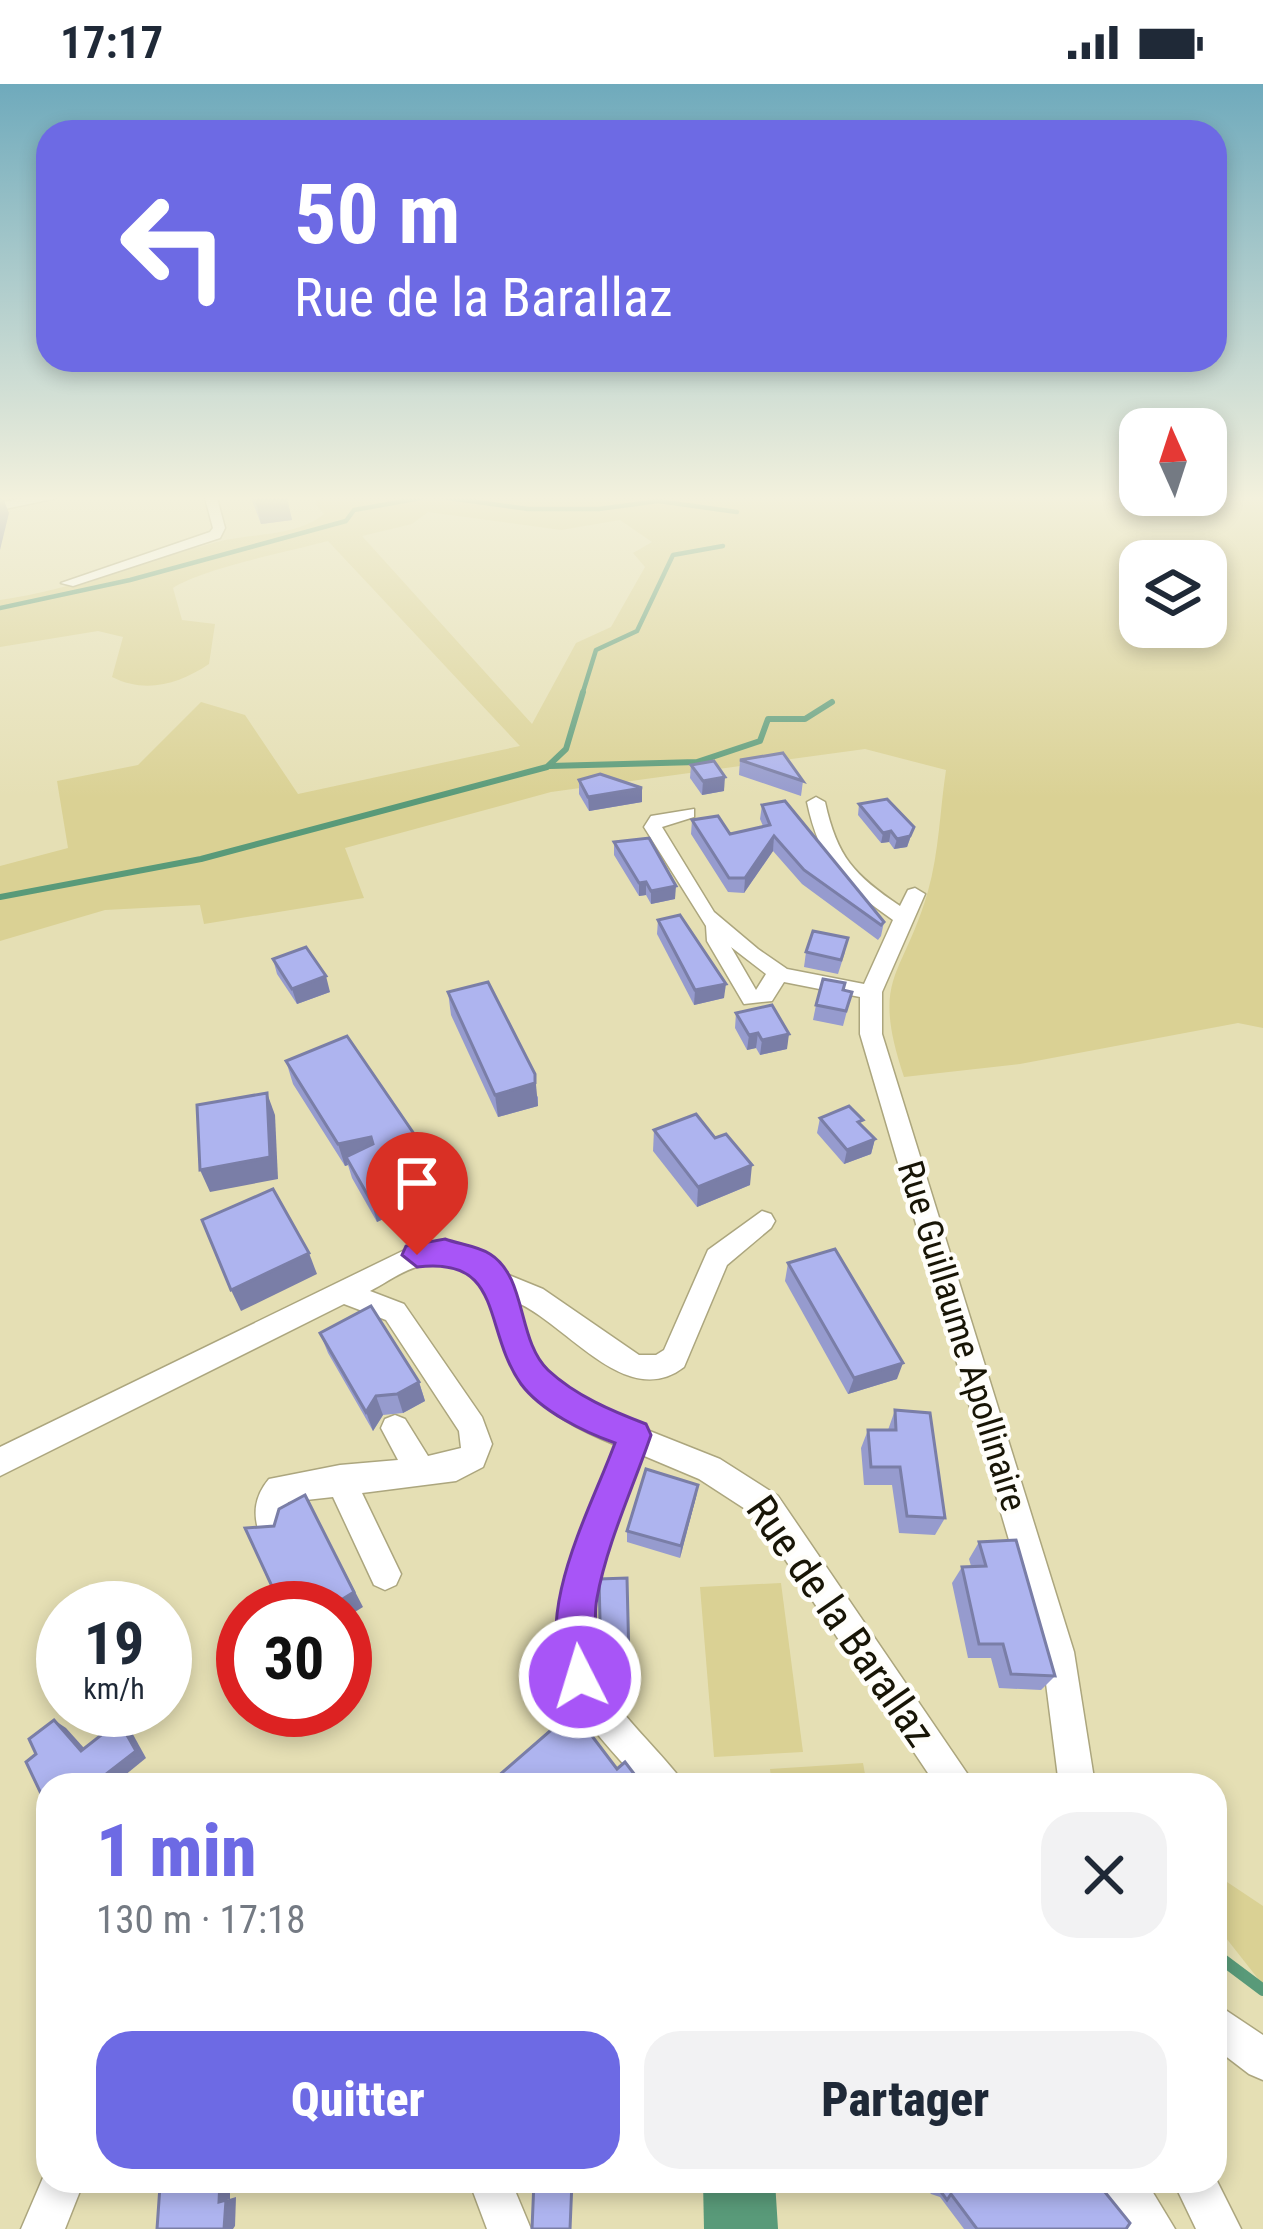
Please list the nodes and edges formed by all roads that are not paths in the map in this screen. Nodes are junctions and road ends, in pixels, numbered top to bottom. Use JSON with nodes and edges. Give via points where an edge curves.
{"nodes":[{"id":1,"x":816,"y":802,"type":"dead end"},
{"id":2,"x":688,"y":812,"type":"dead end"},
{"id":3,"x":716,"y":924,"type":"junction"},
{"id":4,"x":781,"y":974,"type":"junction"},
{"id":5,"x":871,"y":992,"type":"junction"},
{"id":6,"x":762,"y":1221,"type":"dead end"},
{"id":7,"x":495,"y":1281,"type":"junction"},
{"id":8,"x":341,"y":1291,"type":"junction"},
{"id":9,"x":395,"y":1428,"type":"dead end"},
{"id":10,"x":634,"y":1435,"type":"junction"},
{"id":11,"x":0,"y":1462,"type":"edge"},
{"id":12,"x":419,"y":1471,"type":"junction"},
{"id":13,"x":340,"y":1479,"type":"junction"},
{"id":14,"x":272,"y":1527,"type":"edge"},
{"id":15,"x":386,"y":1574,"type":"dead end"},
{"id":16,"x":655,"y":1773,"type":"edge"},
{"id":17,"x":941,"y":1773,"type":"edge"},
{"id":18,"x":1075,"y":1773,"type":"edge"},
{"id":19,"x":1227,"y":2032,"type":"edge"},
{"id":20,"x":1263,"y":2060,"type":"edge"},
{"id":21,"x":58,"y":2193,"type":"edge"},
{"id":22,"x":495,"y":2193,"type":"edge"},
{"id":23,"x":1128,"y":2193,"type":"edge"},
{"id":24,"x":1200,"y":2193,"type":"edge"},
{"id":25,"x":43,"y":2229,"type":"edge"},
{"id":26,"x":509,"y":2229,"type":"edge"},
{"id":27,"x":1154,"y":2229,"type":"edge"},
{"id":28,"x":1219,"y":2229,"type":"edge"}],
"edges":[{"from":1,"to":5,"type":"street","via":[[824,848],[854,883],[911,907]]},
{"from":2,"to":3,"type":"street","via":[[653,827]]},
{"from":3,"to":4,"type":"street"},
{"from":3,"to":4,"type":"street","via":[[716,941],[752,999],[765,997]]},
{"from":4,"to":5,"type":"street"},
{"from":5,"to":18,"type":"street","name":"Rue Guillaume Apollinaire","via":[[879,1072],[950,1280],[1058,1652]]},
{"from":6,"to":7,"type":"street","via":[[717,1258],[674,1358],[662,1368],[634,1367],[534,1298]]},
{"from":7,"to":8,"type":"street","via":[[481,1263],[445,1251],[417,1255]]},
{"from":7,"to":10,"type":"street","name":"Rue de la Barallaz","via":[[535,1378],[594,1420]]},
{"from":8,"to":11,"type":"street"},
{"from":8,"to":12,"type":"street","via":[[395,1312],[472,1426],[473,1457]]},
{"from":9,"to":12,"type":"street"},
{"from":10,"to":16,"type":"street","via":[[572,1630],[580,1677]]},
{"from":10,"to":17,"type":"street","name":"Rue de la Barallaz","via":[[708,1464],[766,1506]]},
{"from":12,"to":13,"type":"street"},
{"from":13,"to":14,"type":"street","via":[[280,1489],[270,1501]]},
{"from":13,"to":15,"type":"street"},
{"from":19,"to":20,"type":"street"},
{"from":21,"to":25,"type":"street"},
{"from":22,"to":26,"type":"street"},
{"from":23,"to":27,"type":"street"},
{"from":24,"to":28,"type":"street"}]}
